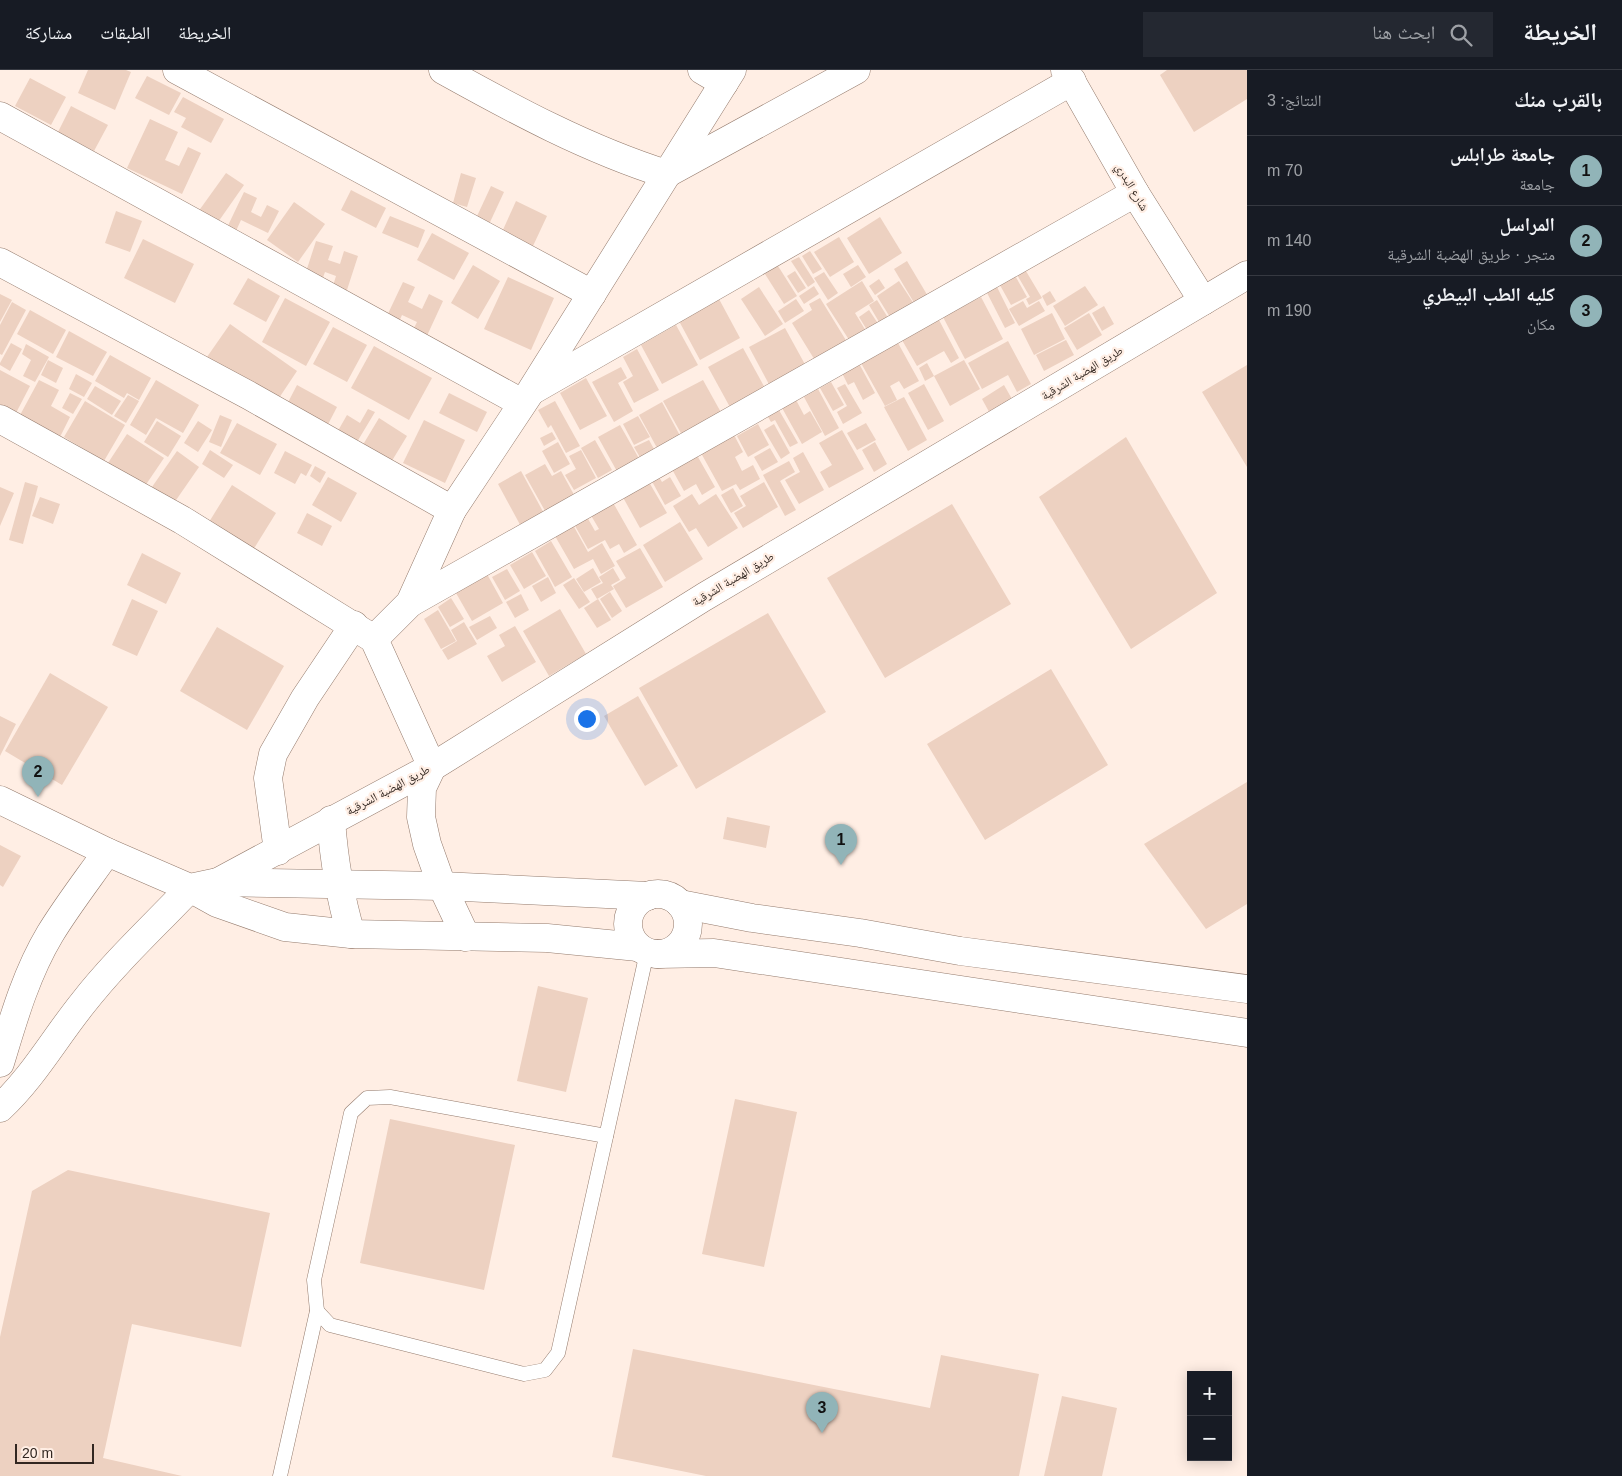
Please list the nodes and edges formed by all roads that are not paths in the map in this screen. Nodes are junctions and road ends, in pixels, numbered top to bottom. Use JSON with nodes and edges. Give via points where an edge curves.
{"nodes":[{"id":1,"x":177,"y":70,"type":"edge"},
{"id":2,"x":443,"y":70,"type":"edge"},
{"id":3,"x":856,"y":70,"type":"edge"},
{"id":4,"x":719,"y":74,"type":"edge"},
{"id":5,"x":1068,"y":75,"type":"edge"},
{"id":6,"x":0,"y":116,"type":"edge"},
{"id":7,"x":666,"y":174,"type":"junction"},
{"id":8,"x":1135,"y":192,"type":"junction"},
{"id":9,"x":0,"y":262,"type":"edge"},
{"id":10,"x":1247,"y":275,"type":"edge"},
{"id":11,"x":592,"y":294,"type":"junction"},
{"id":12,"x":1204,"y":301,"type":"junction"},
{"id":13,"x":526,"y":397,"type":"junction"},
{"id":14,"x":0,"y":419,"type":"edge"},
{"id":15,"x":452,"y":510,"type":"junction"},
{"id":16,"x":410,"y":603,"type":"junction"},
{"id":17,"x":364,"y":632,"type":"junction"},
{"id":18,"x":432,"y":767,"type":"junction"},
{"id":19,"x":0,"y":800,"type":"edge"},
{"id":20,"x":331,"y":820,"type":"junction"},
{"id":21,"x":278,"y":850,"type":"junction"},
{"id":22,"x":107,"y":852,"type":"junction"},
{"id":23,"x":218,"y":882,"type":"junction"},
{"id":24,"x":338,"y":884,"type":"junction"},
{"id":25,"x":442,"y":886,"type":"junction"},
{"id":26,"x":190,"y":888,"type":"junction"},
{"id":27,"x":648,"y":896,"type":"junction"},
{"id":28,"x":680,"y":904,"type":"junction"},
{"id":29,"x":351,"y":934,"type":"junction"},
{"id":30,"x":466,"y":936,"type":"junction"},
{"id":31,"x":647,"y":951,"type":"junction"},
{"id":32,"x":1247,"y":989,"type":"edge"},
{"id":33,"x":1247,"y":1033,"type":"edge"},
{"id":34,"x":0,"y":1063,"type":"edge"},
{"id":35,"x":0,"y":1108,"type":"edge"},
{"id":36,"x":606,"y":1136,"type":"junction"},
{"id":37,"x":317,"y":1311,"type":"junction"},
{"id":38,"x":280,"y":1476,"type":"edge"}],
"edges":[{"from":1,"to":11,"type":"street"},
{"from":2,"to":7,"type":"street","via":[[526,116],[627,162]]},
{"from":3,"to":7,"type":"street"},
{"from":4,"to":7,"type":"street"},
{"from":5,"to":8,"type":"street","name":"شارع البدري"},
{"from":5,"to":13,"type":"street"},
{"from":6,"to":13,"type":"street"},
{"from":7,"to":11,"type":"street"},
{"from":8,"to":12,"type":"street","name":"شارع البدري"},
{"from":8,"to":16,"type":"street"},
{"from":9,"to":15,"type":"street","via":[[250,396]]},
{"from":10,"to":12,"type":"street","name":"طريق الهضبة الشرقية"},
{"from":11,"to":13,"type":"street"},
{"from":12,"to":18,"type":"street","name":"طريق الهضبة الشرقية","via":[[704,597]]},
{"from":13,"to":15,"type":"street"},
{"from":14,"to":17,"type":"street","via":[[182,520]]},
{"from":15,"to":16,"type":"street"},
{"from":16,"to":17,"type":"street"},
{"from":17,"to":18,"type":"street"},
{"from":17,"to":21,"type":"street","via":[[305,698],[273,754],[268,778]]},
{"from":18,"to":20,"type":"street","name":"طريق الهضبة الشرقية"},
{"from":18,"to":25,"type":"street","via":[[422,788],[421,817]]},
{"from":19,"to":22,"type":"street"},
{"from":20,"to":21,"type":"street","name":"طريق الهضبة الشرقية"},
{"from":20,"to":24,"type":"street"},
{"from":21,"to":23,"type":"street","name":"طريق الهضبة الشرقية"},
{"from":22,"to":26,"type":"street"},
{"from":22,"to":34,"type":"street","via":[[46,942],[24,990]]},
{"from":23,"to":24,"type":"street"},
{"from":23,"to":26,"type":"street"},
{"from":24,"to":25,"type":"street"},
{"from":24,"to":29,"type":"street"},
{"from":25,"to":27,"type":"street"},
{"from":25,"to":30,"type":"street"},
{"from":26,"to":29,"type":"street","via":[[217,903],[285,927]]},
{"from":26,"to":35,"type":"street","via":[[115,965],[82,1004],[24,1085]]},
{"from":27,"to":28,"type":"street","via":[[666,895]]},
{"from":27,"to":31,"type":"street","via":[[634,906],[628,923],[633,940]]},
{"from":28,"to":31,"type":"street","via":[[688,922],[682,941],[666,952]]},
{"from":28,"to":32,"type":"street","via":[[960,950]]},
{"from":29,"to":30,"type":"street"},
{"from":30,"to":31,"type":"street","via":[[548,938]]},
{"from":31,"to":33,"type":"street","via":[[714,953]]},
{"from":31,"to":36,"type":"lane"},
{"from":36,"to":37,"type":"lane","via":[[390,1098],[368,1098],[350,1113],[314,1280]]},
{"from":36,"to":37,"type":"lane","via":[[558,1353],[545,1370],[524,1374],[330,1325]]},
{"from":37,"to":38,"type":"lane"}]}
